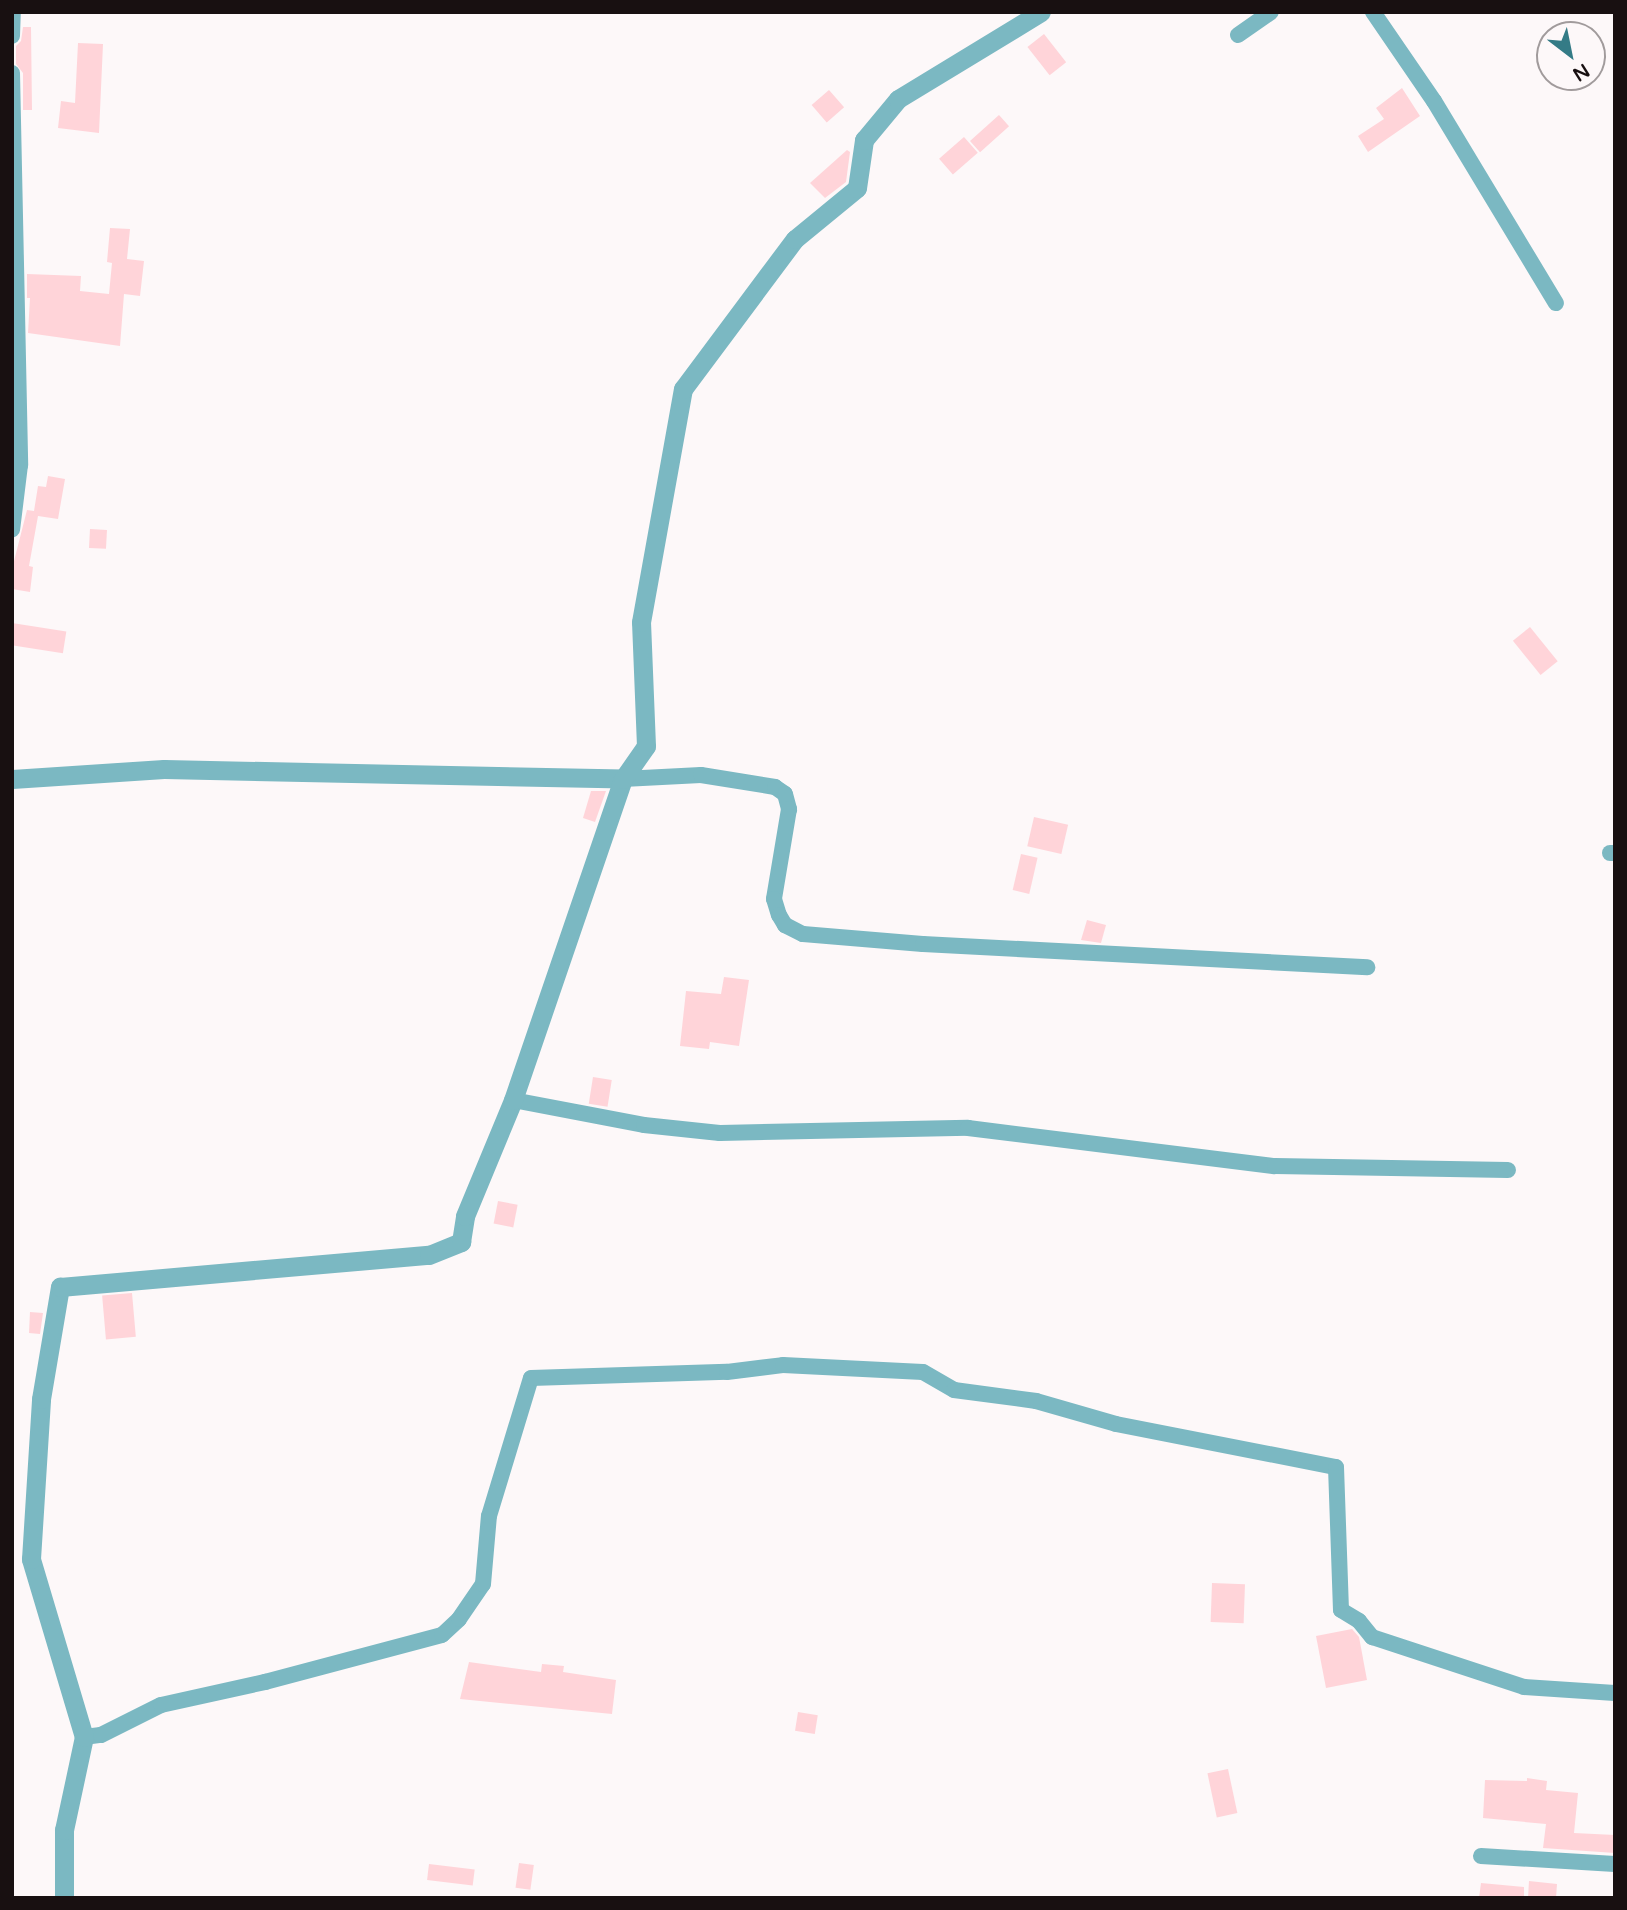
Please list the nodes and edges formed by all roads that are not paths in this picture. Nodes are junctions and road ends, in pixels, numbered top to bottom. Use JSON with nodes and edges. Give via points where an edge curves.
{"nodes":[{"id":1,"x":13,"y":12,"type":"edge"},
{"id":2,"x":1041,"y":12,"type":"edge"},
{"id":3,"x":1271,"y":12,"type":"edge"},
{"id":4,"x":1373,"y":12,"type":"edge"},
{"id":5,"x":1238,"y":35,"type":"dead end"},
{"id":6,"x":12,"y":36,"type":"edge"},
{"id":7,"x":12,"y":73,"type":"edge"},
{"id":8,"x":1556,"y":303,"type":"dead end"},
{"id":9,"x":12,"y":530,"type":"edge"},
{"id":10,"x":12,"y":779,"type":"edge"},
{"id":11,"x":623,"y":779,"type":"junction"},
{"id":12,"x":1367,"y":967,"type":"dead end"},
{"id":13,"x":513,"y":1100,"type":"junction"},
{"id":14,"x":1508,"y":1170,"type":"dead end"},
{"id":15,"x":1615,"y":1693,"type":"edge"},
{"id":16,"x":84,"y":1737,"type":"junction"},
{"id":17,"x":1481,"y":1856,"type":"dead end"},
{"id":18,"x":1615,"y":1864,"type":"edge"},
{"id":19,"x":64,"y":1898,"type":"edge"}],
"edges":[{"from":1,"to":6,"type":"street"},
{"from":2,"to":11,"type":"street","via":[[898,99],[864,140],[857,188],[795,239],[683,389],[641,622],[646,746]]},
{"from":3,"to":5,"type":"street"},
{"from":4,"to":8,"type":"street","via":[[1434,101]]},
{"from":7,"to":9,"type":"street","via":[[20,465]]},
{"from":10,"to":11,"type":"street","via":[[163,769]]},
{"from":11,"to":12,"type":"street","via":[[701,775],[775,788],[785,794],[789,808],[774,899],[785,925],[803,934]]},
{"from":11,"to":13,"type":"street"},
{"from":13,"to":14,"type":"street","via":[[644,1125],[720,1133],[968,1128],[1275,1166]]},
{"from":13,"to":16,"type":"street","via":[[466,1216],[461,1242],[429,1255],[60,1287],[41,1399],[31,1559]]},
{"from":15,"to":16,"type":"street","via":[[1524,1687],[1372,1637],[1341,1609],[1336,1467],[1116,1424],[1036,1401],[954,1390],[923,1372],[783,1365],[727,1372],[531,1378],[489,1516],[483,1584],[442,1635],[161,1704],[101,1735]]},
{"from":16,"to":19,"type":"street","via":[[64,1830]]},
{"from":17,"to":18,"type":"street"}]}
